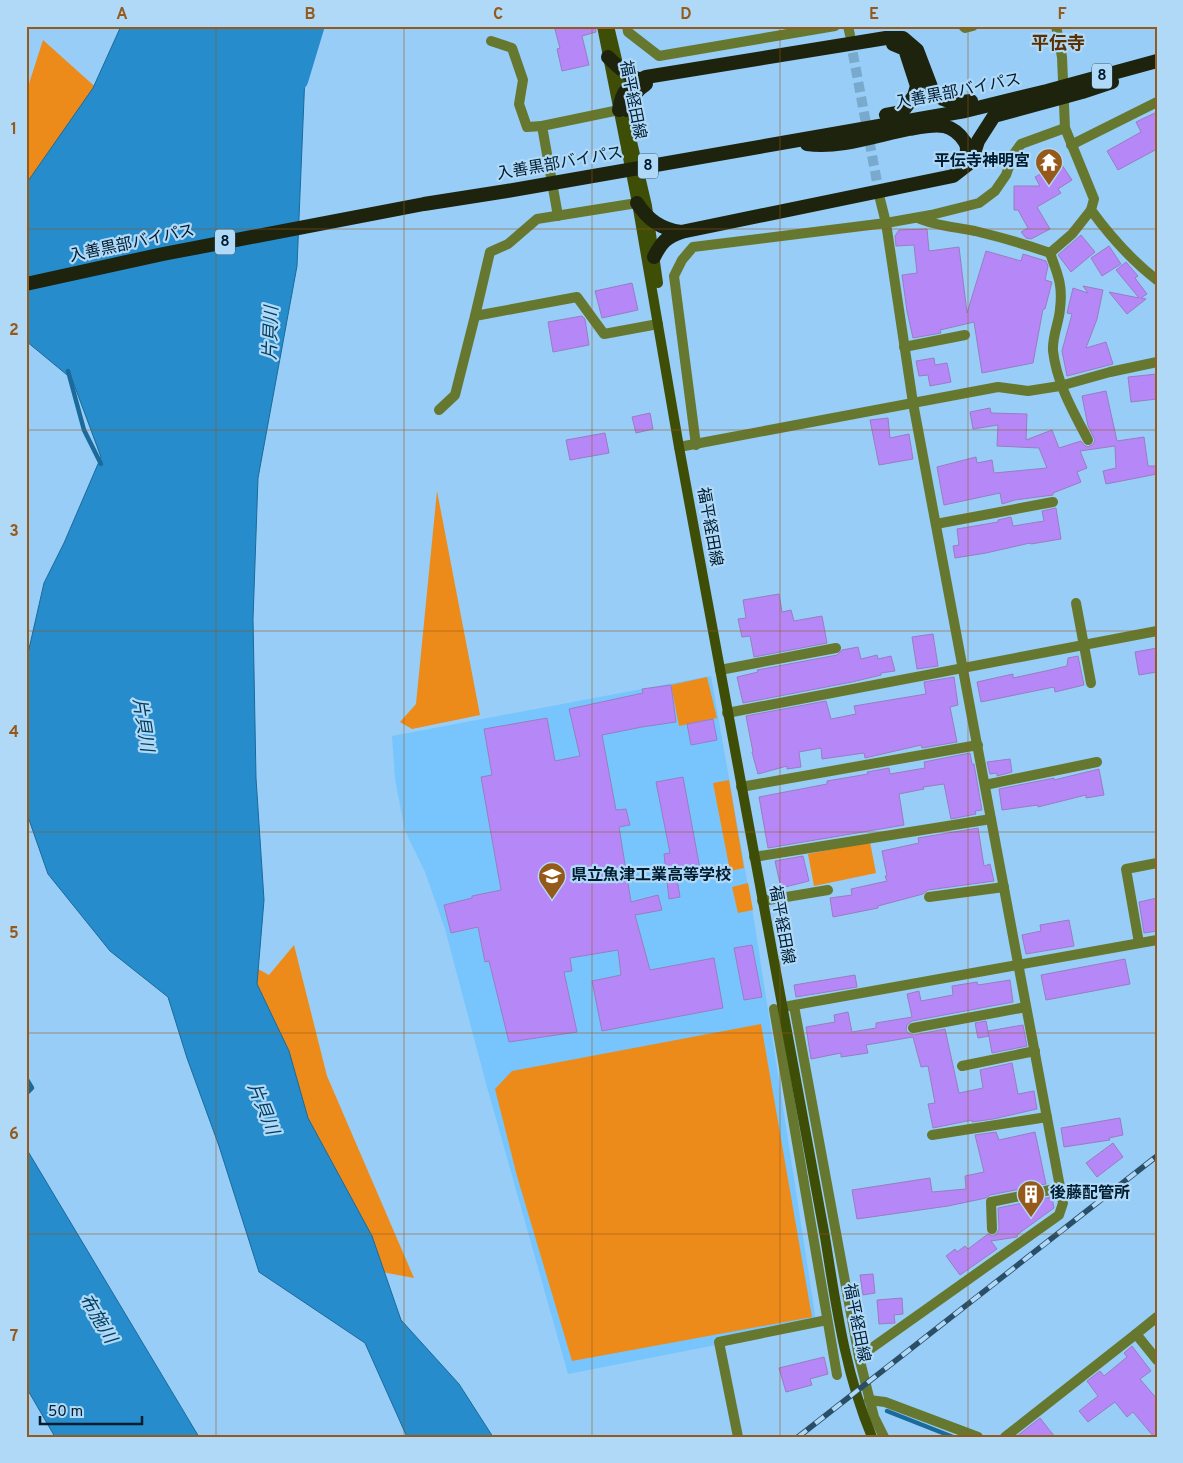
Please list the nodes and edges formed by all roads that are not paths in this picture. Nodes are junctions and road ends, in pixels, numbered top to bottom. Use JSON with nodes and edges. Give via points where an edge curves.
{"nodes":[{"id":1,"x":602,"y":26,"type":"edge"},
{"id":2,"x":609,"y":26,"type":"edge"},
{"id":3,"x":627,"y":26,"type":"edge"},
{"id":4,"x":835,"y":26,"type":"edge"},
{"id":5,"x":963,"y":26,"type":"edge"},
{"id":6,"x":973,"y":26,"type":"edge"},
{"id":7,"x":1056,"y":26,"type":"edge"},
{"id":8,"x":491,"y":41,"type":"dead end"},
{"id":9,"x":615,"y":60,"type":"junction"},
{"id":10,"x":1157,"y":61,"type":"edge"},
{"id":11,"x":644,"y":79,"type":"junction"},
{"id":12,"x":624,"y":92,"type":"junction"},
{"id":13,"x":1046,"y":93,"type":"junction"},
{"id":14,"x":1157,"y":102,"type":"edge"},
{"id":15,"x":623,"y":110,"type":"junction"},
{"id":16,"x":542,"y":126,"type":"junction"},
{"id":17,"x":1065,"y":128,"type":"junction"},
{"id":18,"x":789,"y":141,"type":"junction"},
{"id":19,"x":1071,"y":145,"type":"junction"},
{"id":20,"x":880,"y":199,"type":"tunnel mouth"},
{"id":21,"x":644,"y":208,"type":"junction"},
{"id":22,"x":1090,"y":210,"type":"junction"},
{"id":23,"x":558,"y":216,"type":"junction"},
{"id":24,"x":918,"y":218,"type":"junction"},
{"id":25,"x":886,"y":223,"type":"junction"},
{"id":26,"x":665,"y":228,"type":"junction"},
{"id":27,"x":682,"y":228,"type":"junction"},
{"id":28,"x":651,"y":253,"type":"junction"},
{"id":29,"x":1050,"y":253,"type":"junction"},
{"id":30,"x":1157,"y":280,"type":"edge"},
{"id":31,"x":26,"y":284,"type":"edge"},
{"id":32,"x":475,"y":316,"type":"junction"},
{"id":33,"x":658,"y":324,"type":"junction"},
{"id":34,"x":965,"y":335,"type":"dead end"},
{"id":35,"x":904,"y":347,"type":"junction"},
{"id":36,"x":1157,"y":362,"type":"edge"},
{"id":37,"x":1060,"y":386,"type":"junction"},
{"id":38,"x":913,"y":403,"type":"junction"},
{"id":39,"x":439,"y":410,"type":"dead end"},
{"id":40,"x":674,"y":415,"type":"junction"},
{"id":41,"x":1088,"y":440,"type":"dead end"},
{"id":42,"x":696,"y":445,"type":"junction"},
{"id":43,"x":679,"y":447,"type":"junction"},
{"id":44,"x":1053,"y":502,"type":"dead end"},
{"id":45,"x":936,"y":524,"type":"junction"},
{"id":46,"x":1076,"y":603,"type":"dead end"},
{"id":47,"x":1157,"y":631,"type":"edge"},
{"id":48,"x":1084,"y":645,"type":"junction"},
{"id":49,"x":836,"y":648,"type":"dead end"},
{"id":50,"x":964,"y":668,"type":"junction"},
{"id":51,"x":720,"y":670,"type":"junction"},
{"id":52,"x":1091,"y":683,"type":"dead end"},
{"id":53,"x":727,"y":713,"type":"junction"},
{"id":54,"x":978,"y":745,"type":"junction"},
{"id":55,"x":1097,"y":762,"type":"dead end"},
{"id":56,"x":985,"y":785,"type":"junction"},
{"id":57,"x":741,"y":787,"type":"junction"},
{"id":58,"x":992,"y":819,"type":"junction"},
{"id":59,"x":754,"y":857,"type":"junction"},
{"id":60,"x":1157,"y":863,"type":"edge"},
{"id":61,"x":1004,"y":887,"type":"junction"},
{"id":62,"x":828,"y":890,"type":"dead end"},
{"id":63,"x":929,"y":897,"type":"dead end"},
{"id":64,"x":762,"y":901,"type":"junction"},
{"id":65,"x":1157,"y":940,"type":"edge"},
{"id":66,"x":1140,"y":943,"type":"junction"},
{"id":67,"x":1019,"y":965,"type":"junction"},
{"id":68,"x":794,"y":1006,"type":"junction"},
{"id":69,"x":1026,"y":1007,"type":"junction"},
{"id":70,"x":778,"y":1008,"type":"junction"},
{"id":71,"x":913,"y":1028,"type":"dead end"},
{"id":72,"x":1034,"y":1051,"type":"junction"},
{"id":73,"x":962,"y":1066,"type":"dead end"},
{"id":74,"x":1047,"y":1117,"type":"junction"},
{"id":75,"x":932,"y":1135,"type":"dead end"},
{"id":76,"x":1060,"y":1188,"type":"junction"},
{"id":77,"x":992,"y":1229,"type":"dead end"},
{"id":78,"x":1157,"y":1317,"type":"edge"},
{"id":79,"x":827,"y":1320,"type":"junction"},
{"id":80,"x":1136,"y":1334,"type":"junction"},
{"id":81,"x":858,"y":1357,"type":"junction"},
{"id":82,"x":1157,"y":1360,"type":"edge"},
{"id":83,"x":837,"y":1375,"type":"dead end"},
{"id":84,"x":869,"y":1400,"type":"junction"},
{"id":85,"x":738,"y":1437,"type":"edge"},
{"id":86,"x":872,"y":1437,"type":"edge"},
{"id":87,"x":884,"y":1437,"type":"edge"},
{"id":88,"x":978,"y":1437,"type":"edge"},
{"id":89,"x":1005,"y":1437,"type":"edge"}],
"edges":[{"from":1,"to":9,"type":"main road","name":"福平経田線"},
{"from":2,"to":9,"type":"main road","name":"福平経田線"},
{"from":3,"to":4,"type":"street","via":[[628,32],[659,56]]},
{"from":5,"to":6,"type":"street"},
{"from":7,"to":17,"type":"street","via":[[1062,57]]},
{"from":8,"to":16,"type":"street","via":[[512,48],[522,80],[519,104],[527,127]]},
{"from":9,"to":11,"type":"highway","via":[[634,79]]},
{"from":9,"to":12,"type":"main road","name":"福平経田線"},
{"from":9,"to":15,"type":"main road","name":"福平経田線"},
{"from":10,"to":13,"type":"highway","name":"入善黒部バイパス","number":"8"},
{"from":11,"to":12,"type":"highway"},
{"from":11,"to":13,"type":"highway","via":[[886,38],[903,38],[917,50],[933,92],[943,99],[954,103]]},
{"from":11,"to":15,"type":"highway"},
{"from":11,"to":18,"type":"highway","via":[[891,42],[905,50],[916,86],[914,96],[902,112],[819,129]]},
{"from":12,"to":15,"type":"highway","via":[[621,95]]},
{"from":13,"to":18,"type":"highway","name":"入善黒部バイパス","number":"8","via":[[965,111]]},
{"from":13,"to":27,"type":"highway","via":[[994,116],[978,141],[971,162],[953,176]]},
{"from":14,"to":19,"type":"street"},
{"from":15,"to":16,"type":"street"},
{"from":15,"to":21,"type":"main road","name":"福平経田線"},
{"from":16,"to":23,"type":"street"},
{"from":17,"to":19,"type":"street"},
{"from":17,"to":24,"type":"street","via":[[1020,144],[995,192],[979,203]]},
{"from":18,"to":27,"type":"highway","via":[[814,145],[841,144],[942,126],[953,130],[968,148],[964,159],[955,166],[932,174]]},
{"from":18,"to":31,"type":"highway","name":"入善黒部バイパス","number":"8","via":[[424,204]]},
{"from":19,"to":22,"type":"street","via":[[1094,199]]},
{"from":20,"to":25,"type":"street"},
{"from":21,"to":23,"type":"street"},
{"from":21,"to":26,"type":"highway","via":[[659,226]]},
{"from":21,"to":27,"type":"highway"},
{"from":21,"to":28,"type":"main road","name":"福平経田線"},
{"from":21,"to":28,"type":"main road","name":"福平経田線"},
{"from":22,"to":29,"type":"street","via":[[1072,234]]},
{"from":22,"to":30,"type":"street","via":[[1114,240]]},
{"from":23,"to":32,"type":"street","via":[[537,219],[508,244],[490,252]]},
{"from":24,"to":25,"type":"street"},
{"from":24,"to":29,"type":"street","via":[[1020,242]]},
{"from":25,"to":35,"type":"street"},
{"from":25,"to":42,"type":"street","via":[[693,247],[674,276]]},
{"from":26,"to":27,"type":"highway"},
{"from":26,"to":28,"type":"highway","via":[[658,233]]},
{"from":27,"to":28,"type":"highway"},
{"from":28,"to":33,"type":"main road","name":"福平経田線"},
{"from":28,"to":40,"type":"main road","name":"福平経田線","via":[[670,356]]},
{"from":29,"to":37,"type":"street","via":[[1061,283],[1053,350]]},
{"from":32,"to":33,"type":"street","via":[[577,297],[604,334]]},
{"from":32,"to":39,"type":"street","via":[[455,395]]},
{"from":33,"to":40,"type":"main road","name":"福平経田線"},
{"from":34,"to":35,"type":"street"},
{"from":35,"to":38,"type":"street"},
{"from":36,"to":37,"type":"street"},
{"from":37,"to":38,"type":"street","via":[[1028,391],[998,387]]},
{"from":37,"to":41,"type":"street"},
{"from":38,"to":42,"type":"street"},
{"from":38,"to":45,"type":"street"},
{"from":40,"to":43,"type":"main road","name":"福平経田線"},
{"from":42,"to":43,"type":"street"},
{"from":43,"to":51,"type":"main road","name":"福平経田線"},
{"from":44,"to":45,"type":"street"},
{"from":45,"to":50,"type":"street"},
{"from":46,"to":48,"type":"street"},
{"from":47,"to":48,"type":"street"},
{"from":48,"to":50,"type":"street"},
{"from":48,"to":52,"type":"street"},
{"from":49,"to":51,"type":"street"},
{"from":50,"to":53,"type":"street"},
{"from":50,"to":54,"type":"street"},
{"from":51,"to":53,"type":"main road","name":"福平経田線"},
{"from":53,"to":57,"type":"main road","name":"福平経田線"},
{"from":54,"to":56,"type":"street"},
{"from":54,"to":57,"type":"street"},
{"from":55,"to":56,"type":"street"},
{"from":56,"to":58,"type":"street"},
{"from":57,"to":59,"type":"main road","name":"福平経田線"},
{"from":58,"to":59,"type":"street"},
{"from":58,"to":61,"type":"street"},
{"from":59,"to":64,"type":"main road","name":"福平経田線"},
{"from":60,"to":66,"type":"street","via":[[1126,869]]},
{"from":61,"to":63,"type":"street"},
{"from":61,"to":67,"type":"street"},
{"from":62,"to":64,"type":"street"},
{"from":64,"to":70,"type":"main road","name":"福平経田線"},
{"from":65,"to":66,"type":"street"},
{"from":66,"to":67,"type":"street"},
{"from":67,"to":68,"type":"street"},
{"from":67,"to":69,"type":"street"},
{"from":68,"to":70,"type":"street"},
{"from":68,"to":81,"type":"street"},
{"from":69,"to":71,"type":"street"},
{"from":69,"to":72,"type":"street"},
{"from":70,"to":79,"type":"street"},
{"from":70,"to":86,"type":"main road","name":"福平経田線","via":[[842,1343],[859,1405]]},
{"from":72,"to":73,"type":"street"},
{"from":72,"to":74,"type":"street"},
{"from":74,"to":75,"type":"street"},
{"from":74,"to":76,"type":"street"},
{"from":76,"to":77,"type":"street","via":[[991,1202]]},
{"from":76,"to":81,"type":"street","via":[[1063,1203],[1059,1215]]},
{"from":78,"to":80,"type":"street"},
{"from":79,"to":83,"type":"street"},
{"from":79,"to":85,"type":"street","via":[[719,1342]]},
{"from":80,"to":82,"type":"street"},
{"from":80,"to":89,"type":"street"},
{"from":81,"to":84,"type":"street"},
{"from":84,"to":87,"type":"street"},
{"from":84,"to":88,"type":"street","via":[[884,1402]]}]}
